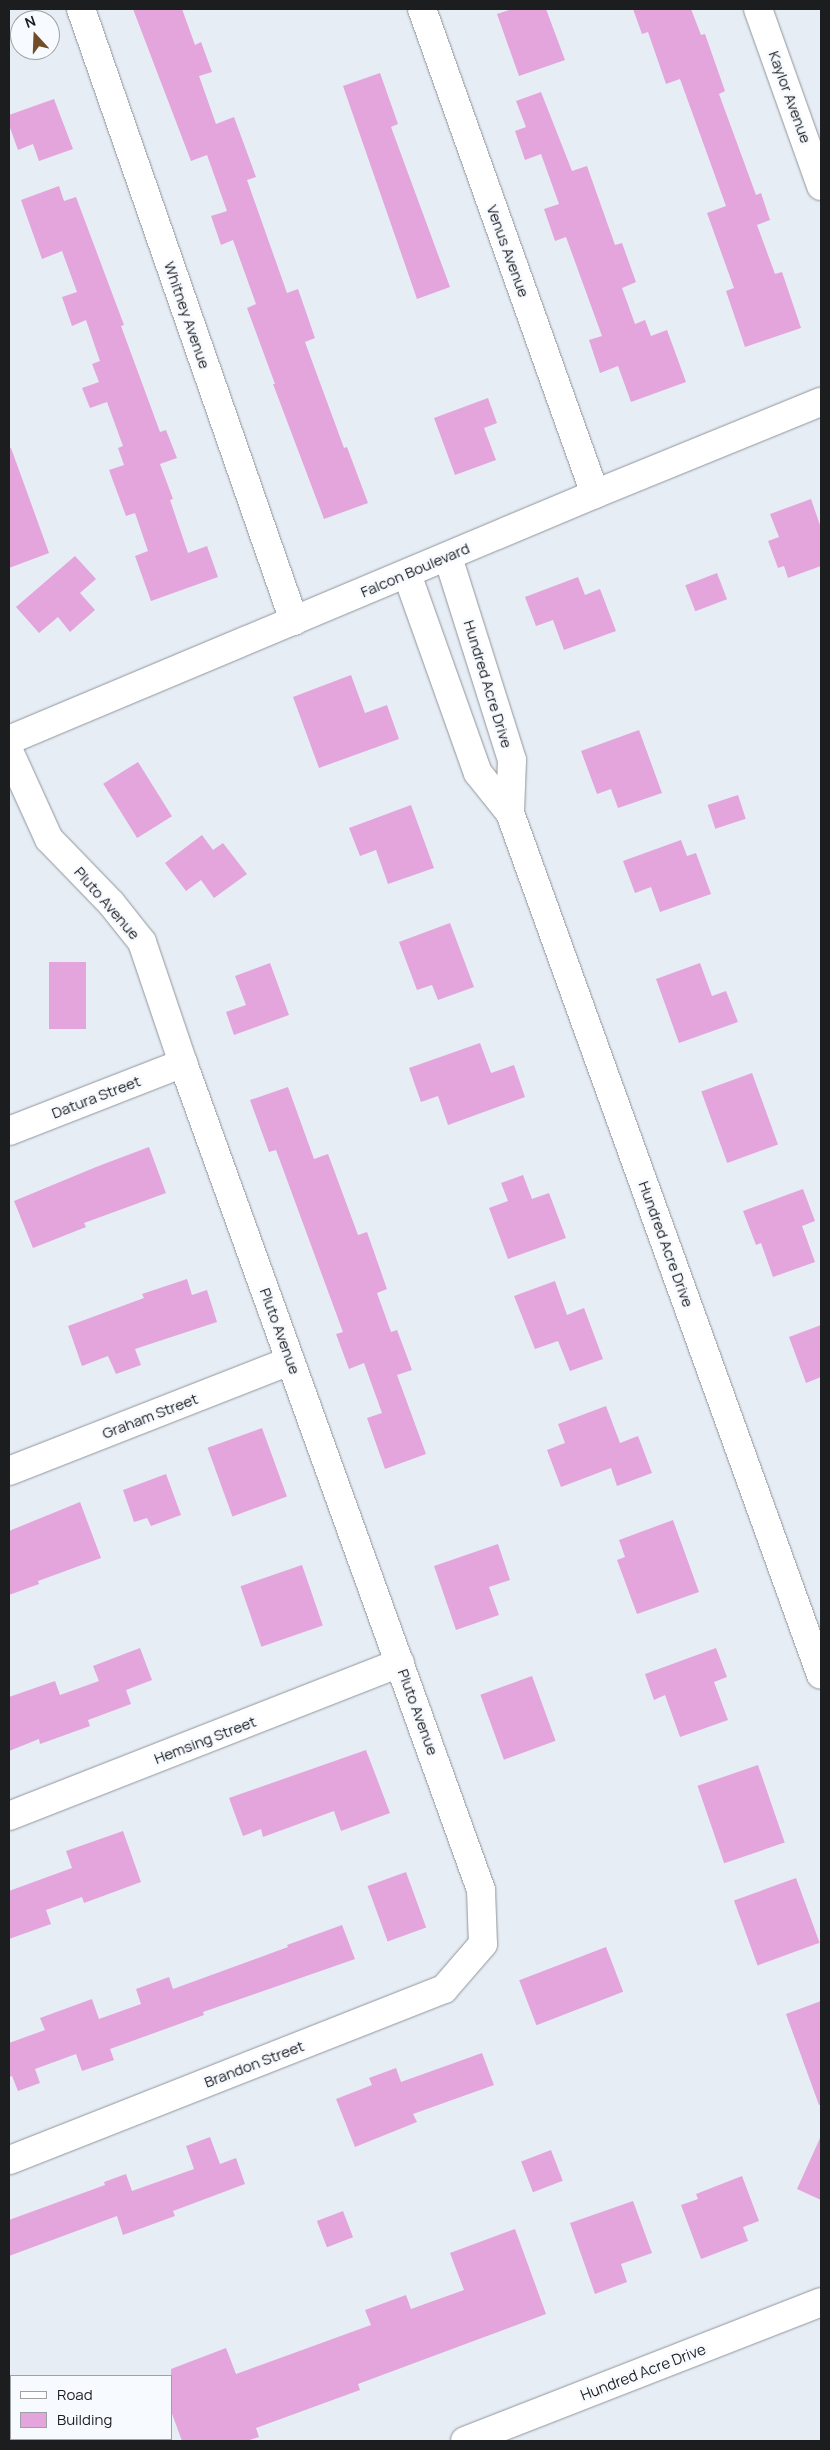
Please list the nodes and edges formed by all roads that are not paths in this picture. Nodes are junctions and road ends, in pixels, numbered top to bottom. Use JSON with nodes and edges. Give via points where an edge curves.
{"nodes":[{"id":1,"x":81,"y":9,"type":"edge"},
{"id":2,"x":422,"y":9,"type":"edge"},
{"id":3,"x":758,"y":9,"type":"edge"},
{"id":4,"x":821,"y":186,"type":"edge"},
{"id":5,"x":821,"y":402,"type":"edge"},
{"id":6,"x":595,"y":494,"type":"junction"},
{"id":7,"x":448,"y":556,"type":"junction"},
{"id":8,"x":406,"y":574,"type":"junction"},
{"id":9,"x":294,"y":621,"type":"junction"},
{"id":10,"x":9,"y":740,"type":"edge"},
{"id":11,"x":9,"y":751,"type":"edge"},
{"id":12,"x":510,"y":813,"type":"junction"},
{"id":13,"x":183,"y":1063,"type":"junction"},
{"id":14,"x":9,"y":1131,"type":"edge"},
{"id":15,"x":290,"y":1361,"type":"junction"},
{"id":16,"x":9,"y":1471,"type":"edge"},
{"id":17,"x":400,"y":1663,"type":"junction"},
{"id":18,"x":821,"y":1674,"type":"edge"},
{"id":19,"x":9,"y":1816,"type":"edge"},
{"id":20,"x":483,"y":1944,"type":"joint"},
{"id":21,"x":9,"y":2160,"type":"edge"},
{"id":22,"x":821,"y":2302,"type":"edge"},
{"id":23,"x":465,"y":2441,"type":"edge"}],
"edges":[{"from":1,"to":9,"type":"street","name":"Whitney Avenue"},
{"from":2,"to":6,"type":"street","name":"Venus Avenue"},
{"from":3,"to":4,"type":"street","name":"Kaylor Avenue"},
{"from":5,"to":6,"type":"street","name":"Falcon Boulevard"},
{"from":6,"to":7,"type":"street","name":"Falcon Boulevard"},
{"from":7,"to":8,"type":"street","name":"Falcon Boulevard"},
{"from":7,"to":12,"type":"street","name":"Hundred Acre Drive","via":[[512,760]]},
{"from":8,"to":9,"type":"street","name":"Falcon Boulevard"},
{"from":8,"to":12,"type":"street","name":"Hundred Acre Drive","via":[[478,773]]},
{"from":9,"to":10,"type":"street","name":"Falcon Boulevard"},
{"from":11,"to":13,"type":"street","name":"Pluto Avenue","via":[[49,839],[111,903],[142,942]]},
{"from":12,"to":18,"type":"street","name":"Hundred Acre Drive"},
{"from":13,"to":14,"type":"street","name":"Datura Street"},
{"from":13,"to":15,"type":"street","name":"Pluto Avenue"},
{"from":15,"to":16,"type":"street","name":"Graham Street"},
{"from":15,"to":17,"type":"street","name":"Pluto Avenue"},
{"from":17,"to":19,"type":"street","name":"Hemsing Street"},
{"from":17,"to":20,"type":"street","name":"Pluto Avenue","via":[[481,1890]]},
{"from":20,"to":21,"type":"street","name":"Brandon Street","via":[[444,1990]]},
{"from":22,"to":23,"type":"street","name":"Hundred Acre Drive"}]}
